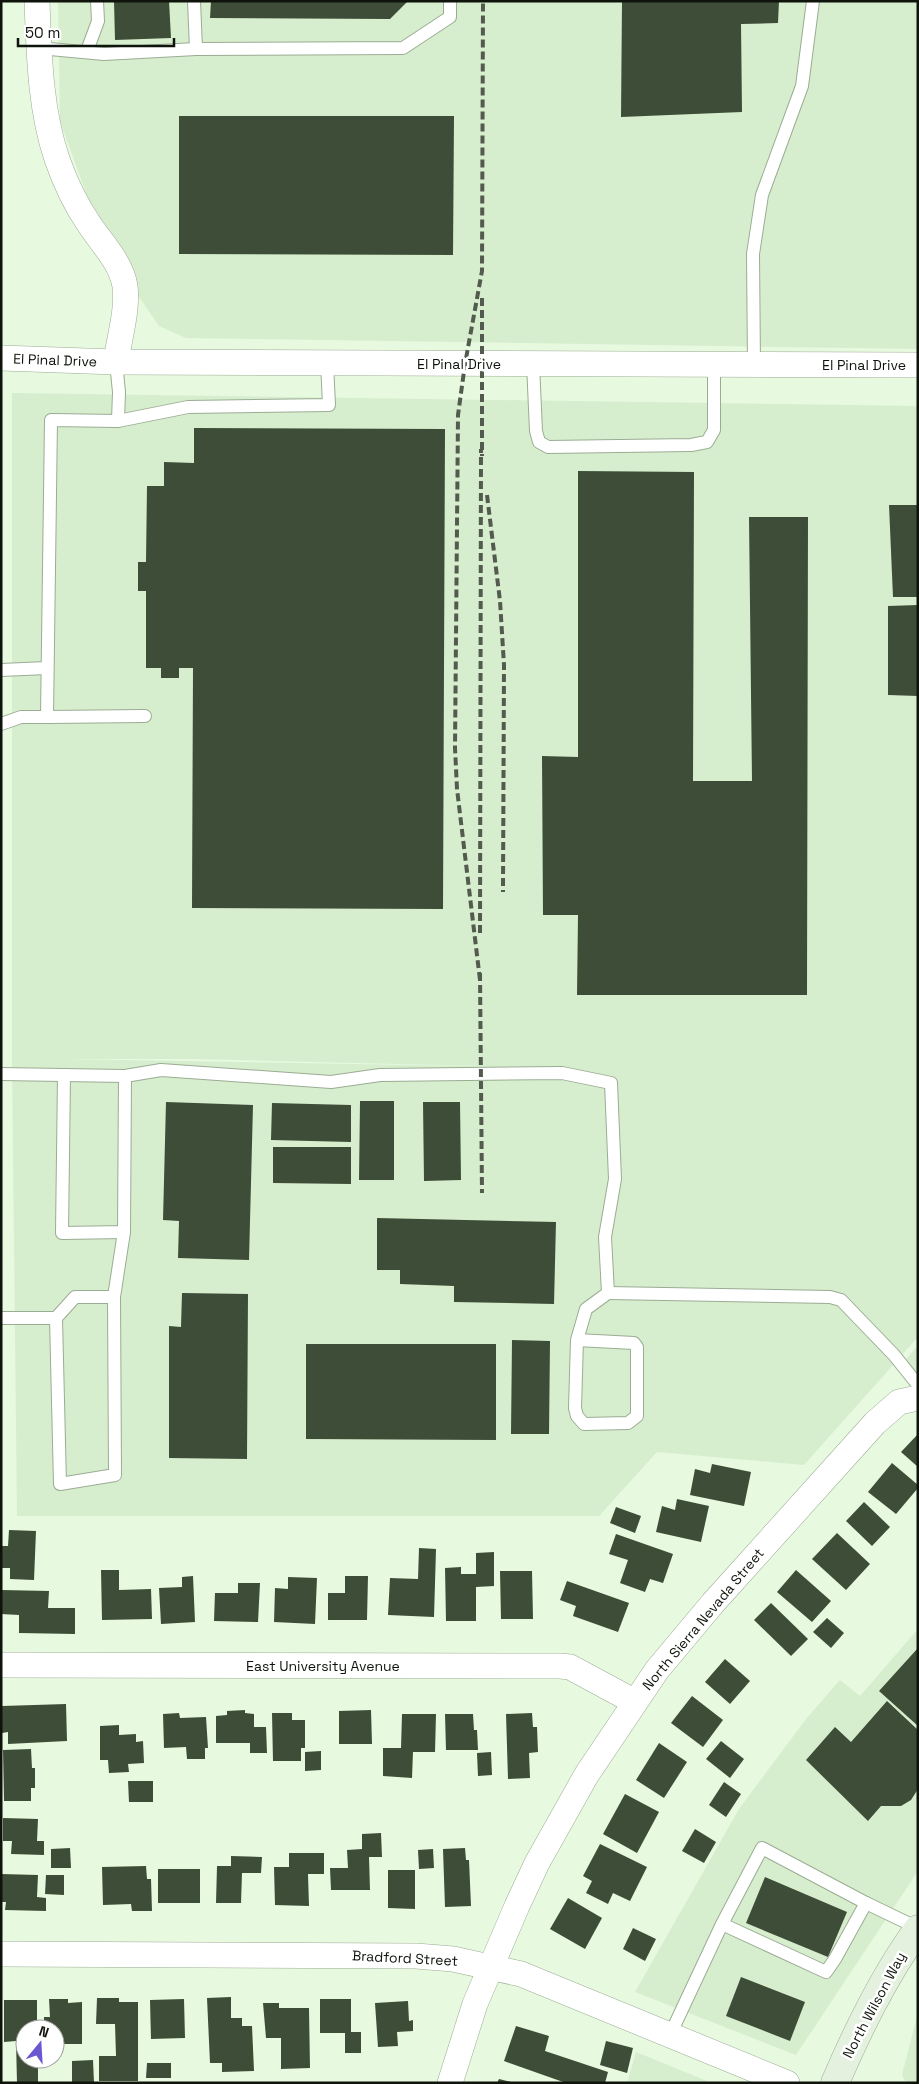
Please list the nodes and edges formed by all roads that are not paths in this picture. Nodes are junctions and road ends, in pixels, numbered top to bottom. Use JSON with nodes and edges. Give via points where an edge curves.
{"nodes":[{"id":1,"x":37,"y":1,"type":"edge"},
{"id":2,"x":97,"y":1,"type":"edge"},
{"id":3,"x":194,"y":1,"type":"edge"},
{"id":4,"x":450,"y":1,"type":"edge"},
{"id":5,"x":813,"y":1,"type":"edge"},
{"id":6,"x":38,"y":48,"type":"junction"},
{"id":7,"x":196,"y":49,"type":"junction"},
{"id":8,"x":87,"y":52,"type":"junction"},
{"id":9,"x":1,"y":358,"type":"edge"},
{"id":10,"x":116,"y":362,"type":"junction"},
{"id":11,"x":327,"y":363,"type":"junction"},
{"id":12,"x":533,"y":364,"type":"junction"},
{"id":13,"x":714,"y":364,"type":"junction"},
{"id":14,"x":754,"y":364,"type":"junction"},
{"id":15,"x":918,"y":365,"type":"edge"},
{"id":16,"x":118,"y":421,"type":"junction"},
{"id":17,"x":48,"y":668,"type":"junction"},
{"id":18,"x":1,"y":670,"type":"edge"},
{"id":19,"x":145,"y":716,"type":"dead end"},
{"id":20,"x":47,"y":717,"type":"junction"},
{"id":21,"x":1,"y":724,"type":"edge"},
{"id":22,"x":1,"y":1074,"type":"edge"},
{"id":23,"x":64,"y":1075,"type":"junction"},
{"id":24,"x":125,"y":1076,"type":"junction"},
{"id":25,"x":124,"y":1232,"type":"junction"},
{"id":26,"x":608,"y":1293,"type":"junction"},
{"id":27,"x":114,"y":1298,"type":"junction"},
{"id":28,"x":1,"y":1318,"type":"edge"},
{"id":29,"x":56,"y":1318,"type":"junction"},
{"id":30,"x":577,"y":1340,"type":"junction"},
{"id":31,"x":918,"y":1384,"type":"edge"},
{"id":32,"x":908,"y":1400,"type":"edge"},
{"id":33,"x":1,"y":1665,"type":"edge"},
{"id":34,"x":635,"y":1702,"type":"junction"},
{"id":35,"x":866,"y":1903,"type":"junction"},
{"id":36,"x":722,"y":1924,"type":"junction"},
{"id":37,"x":918,"y":1929,"type":"edge"},
{"id":38,"x":1,"y":1954,"type":"edge"},
{"id":39,"x":490,"y":1967,"type":"junction"},
{"id":40,"x":670,"y":2035,"type":"junction"},
{"id":41,"x":450,"y":2083,"type":"edge"},
{"id":42,"x":787,"y":2083,"type":"edge"},
{"id":43,"x":835,"y":2083,"type":"edge"}],
"edges":[{"from":1,"to":6,"type":"street"},
{"from":2,"to":8,"type":"lane","via":[[98,21]]},
{"from":3,"to":7,"type":"lane"},
{"from":4,"to":7,"type":"lane","via":[[450,16],[403,48]]},
{"from":5,"to":14,"type":"lane","via":[[802,86],[762,195],[753,254]]},
{"from":6,"to":8,"type":"lane"},
{"from":6,"to":10,"type":"street","via":[[48,126],[57,159],[88,223],[118,264],[125,285],[126,300]]},
{"from":7,"to":8,"type":"lane"},
{"from":9,"to":10,"type":"street","name":"El Pinal Drive"},
{"from":10,"to":11,"type":"street","name":"El Pinal Drive"},
{"from":10,"to":16,"type":"lane"},
{"from":11,"to":12,"type":"street","name":"El Pinal Drive"},
{"from":11,"to":16,"type":"lane","via":[[329,406],[188,407]]},
{"from":12,"to":13,"type":"street","name":"El Pinal Drive"},
{"from":12,"to":13,"type":"lane","via":[[536,431],[539,442],[548,447],[707,442],[714,430]]},
{"from":13,"to":14,"type":"street","name":"El Pinal Drive"},
{"from":14,"to":15,"type":"street","name":"El Pinal Drive"},
{"from":16,"to":17,"type":"lane","via":[[51,420]]},
{"from":17,"to":18,"type":"lane"},
{"from":17,"to":20,"type":"lane"},
{"from":19,"to":20,"type":"lane"},
{"from":20,"to":21,"type":"lane","via":[[21,717]]},
{"from":22,"to":23,"type":"lane"},
{"from":23,"to":24,"type":"lane"},
{"from":23,"to":25,"type":"lane","via":[[62,1233]]},
{"from":24,"to":25,"type":"lane"},
{"from":24,"to":26,"type":"lane","via":[[161,1070],[331,1082],[380,1074],[562,1073],[612,1083],[615,1179],[605,1237]]},
{"from":25,"to":27,"type":"lane"},
{"from":26,"to":30,"type":"lane","via":[[586,1309]]},
{"from":26,"to":31,"type":"lane","via":[[830,1297],[841,1300]]},
{"from":27,"to":29,"type":"lane","via":[[75,1296]]},
{"from":27,"to":29,"type":"lane","via":[[115,1475],[60,1484]]},
{"from":28,"to":29,"type":"lane"},
{"from":30,"to":30,"type":"lane","via":[[577,1416],[584,1424],[633,1421],[637,1416],[637,1346],[634,1343]]},
{"from":32,"to":34,"type":"street","name":"North Sierra Nevada Street","via":[[874,1423],[713,1603],[657,1670]]},
{"from":33,"to":34,"type":"street","name":"East University Avenue","via":[[560,1666],[570,1667]]},
{"from":34,"to":39,"type":"street","name":"North Sierra Nevada Street","via":[[587,1774],[537,1864]]},
{"from":35,"to":36,"type":"lane","via":[[826,1972]]},
{"from":35,"to":36,"type":"lane","via":[[762,1848]]},
{"from":35,"to":37,"type":"lane"},
{"from":36,"to":40,"type":"lane"},
{"from":37,"to":43,"type":"main road","name":"North Wilson Way","via":[[879,1992]]},
{"from":38,"to":39,"type":"street","name":"Bradford Street","via":[[416,1956]]},
{"from":39,"to":40,"type":"street","name":"Bradford Street","via":[[521,1974]]},
{"from":39,"to":41,"type":"street","name":"North Sierra Nevada Street"},
{"from":40,"to":42,"type":"street","name":"Bradford Street"}]}
